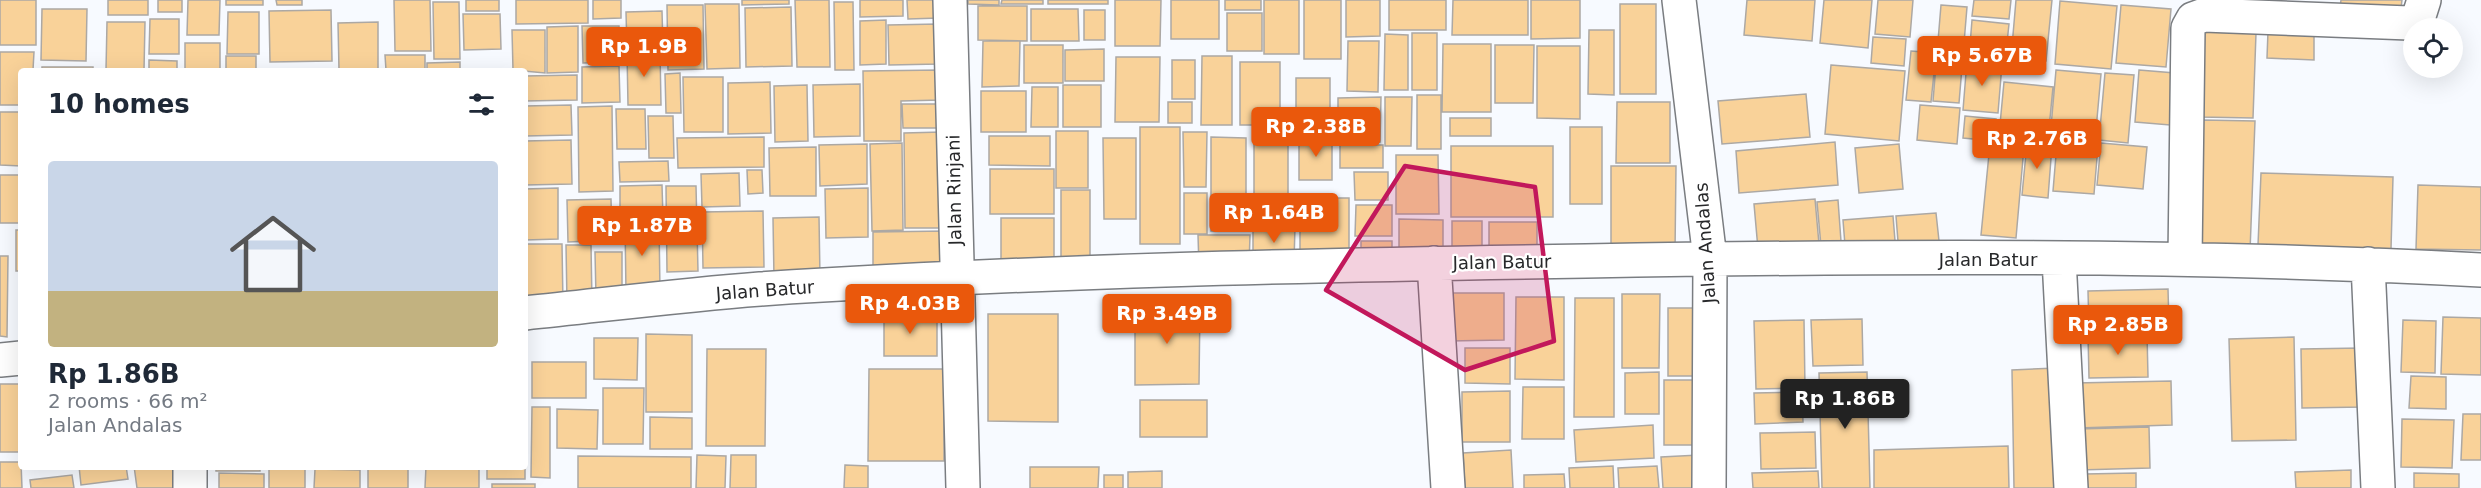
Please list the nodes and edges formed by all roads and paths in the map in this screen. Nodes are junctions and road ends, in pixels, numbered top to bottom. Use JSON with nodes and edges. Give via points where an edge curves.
{"nodes":[{"id":1,"x":950,"y":0,"type":"edge"},
{"id":2,"x":1679,"y":0,"type":"edge"},
{"id":3,"x":2424,"y":0,"type":"edge"},
{"id":4,"x":2185,"y":258,"type":"junction"},
{"id":5,"x":1710,"y":259,"type":"junction"},
{"id":6,"x":2060,"y":259,"type":"junction"},
{"id":7,"x":1434,"y":263,"type":"junction"},
{"id":8,"x":2368,"y":264,"type":"junction"},
{"id":9,"x":2481,"y":270,"type":"edge"},
{"id":10,"x":956,"y":278,"type":"junction"},
{"id":11,"x":528,"y":313,"type":"edge"},
{"id":12,"x":18,"y":358,"type":"edge"},
{"id":13,"x":0,"y":360,"type":"edge"},
{"id":14,"x":190,"y":470,"type":"edge"},
{"id":15,"x":190,"y":488,"type":"edge"},
{"id":16,"x":963,"y":488,"type":"edge"},
{"id":17,"x":1448,"y":488,"type":"edge"},
{"id":18,"x":1708,"y":488,"type":"edge"},
{"id":19,"x":2071,"y":488,"type":"edge"},
{"id":20,"x":2378,"y":488,"type":"edge"}],
"edges":[{"from":1,"to":10,"type":"street","name":"Jalan Rinjani"},
{"from":2,"to":5,"type":"street","name":"Jalan Andalas"},
{"from":3,"to":4,"type":"street","via":[[2418,19],[2409,23],[2198,15],[2189,23]]},
{"from":4,"to":6,"type":"street","name":"Jalan Batur"},
{"from":4,"to":8,"type":"street","name":"Jalan Batur"},
{"from":5,"to":6,"type":"street","name":"Jalan Batur"},
{"from":5,"to":7,"type":"street","name":"Jalan Batur"},
{"from":5,"to":18,"type":"street","name":"Jalan Andalas"},
{"from":6,"to":19,"type":"street"},
{"from":7,"to":10,"type":"street","name":"Jalan Batur"},
{"from":7,"to":17,"type":"street"},
{"from":8,"to":9,"type":"street","name":"Jalan Batur"},
{"from":8,"to":20,"type":"street"},
{"from":10,"to":11,"type":"street","name":"Jalan Batur","via":[[754,290]]},
{"from":10,"to":16,"type":"street","name":"Jalan Rinjani"},
{"from":12,"to":13,"type":"street"},
{"from":14,"to":15,"type":"street"}]}
